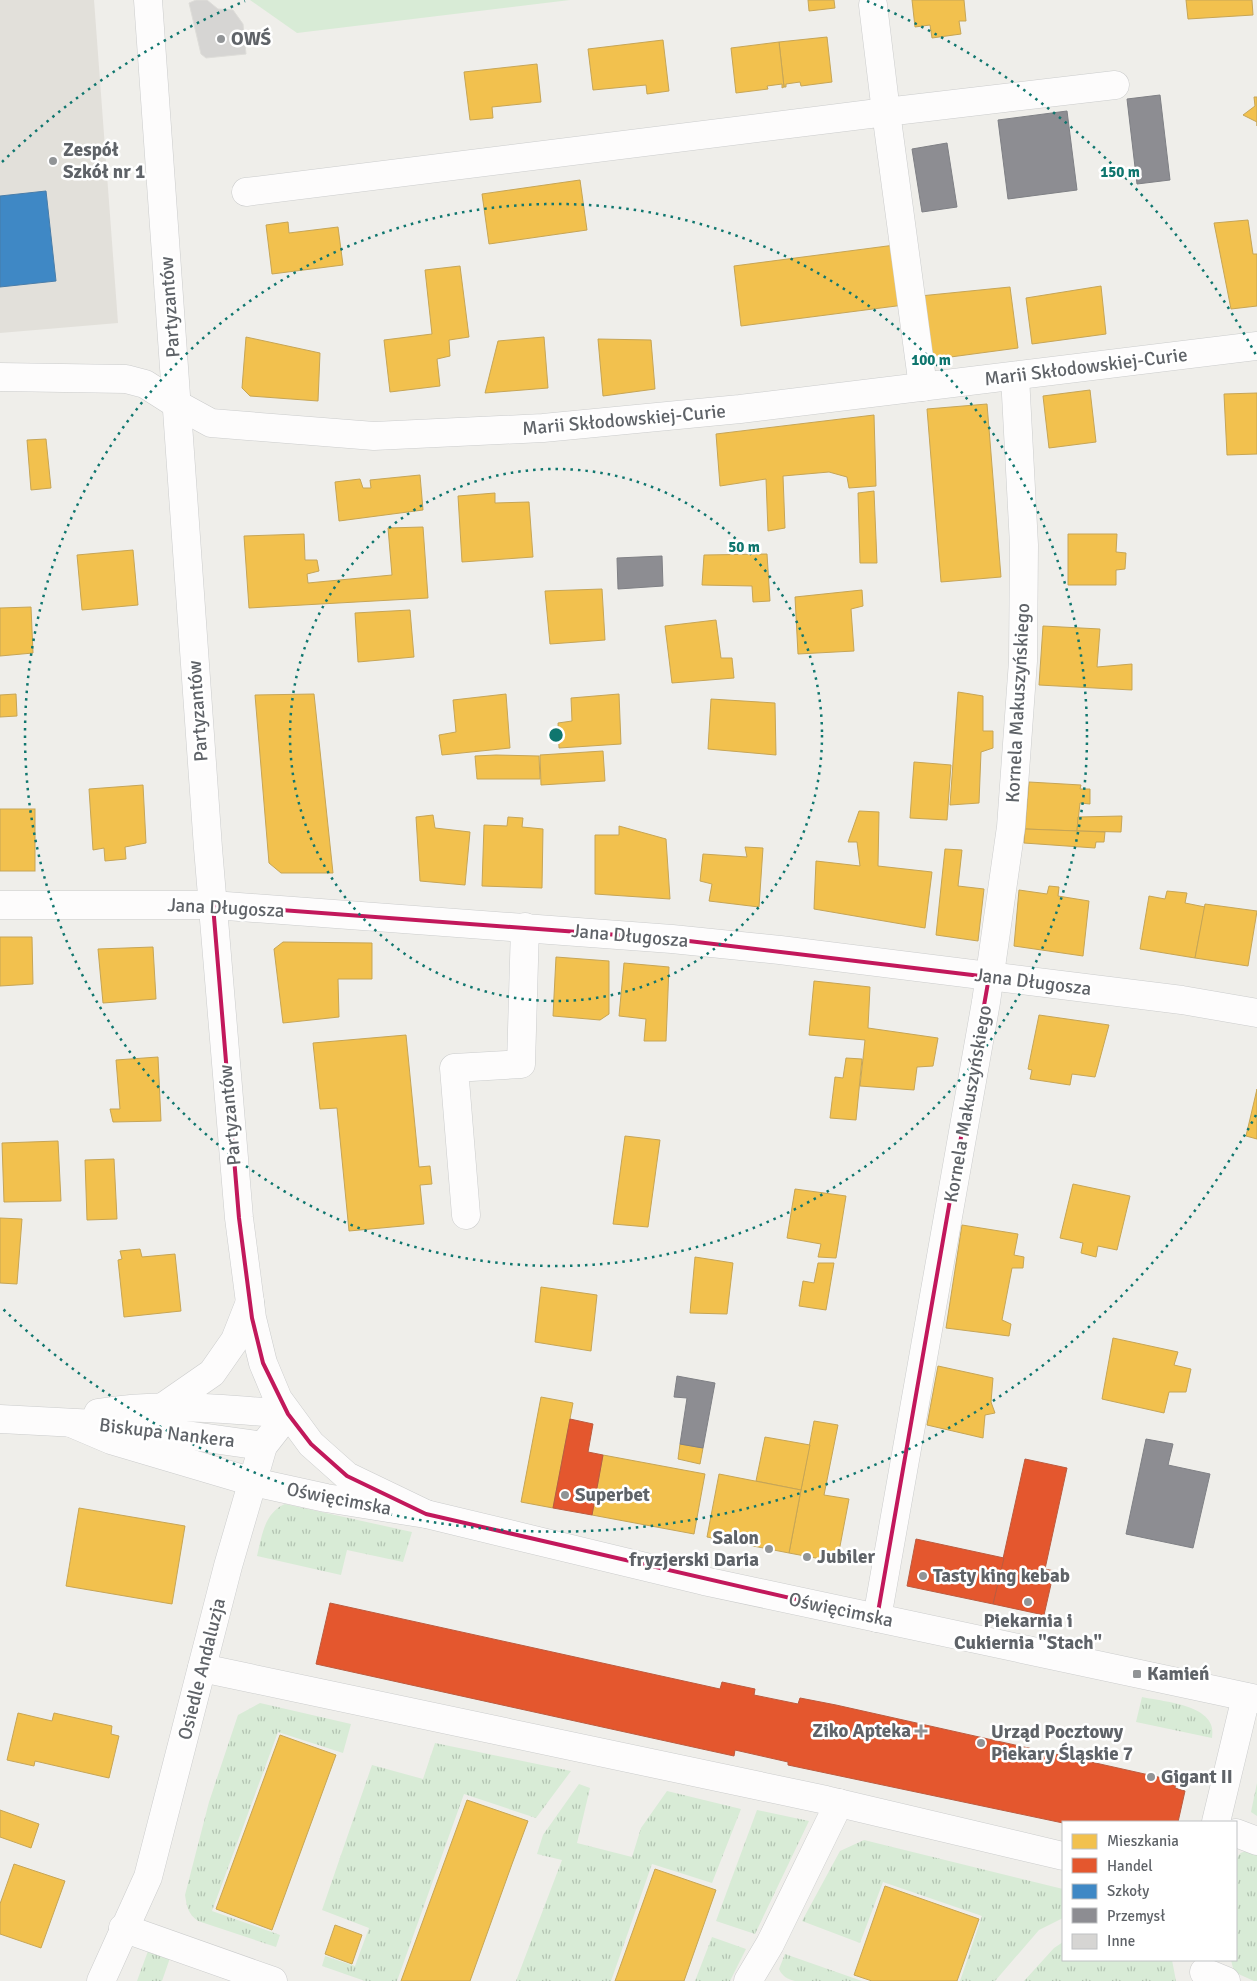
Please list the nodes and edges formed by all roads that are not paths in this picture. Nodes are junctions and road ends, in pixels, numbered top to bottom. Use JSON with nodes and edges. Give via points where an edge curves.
{"nodes":[{"id":1,"x":148,"y":0,"type":"edge"},
{"id":2,"x":872,"y":5,"type":"dead end"},
{"id":3,"x":1115,"y":84,"type":"dead end"},
{"id":4,"x":886,"y":112,"type":"junction"},
{"id":5,"x":246,"y":192,"type":"dead end"},
{"id":6,"x":1257,"y":346,"type":"edge"},
{"id":7,"x":1015,"y":376,"type":"junction"},
{"id":8,"x":0,"y":377,"type":"edge"},
{"id":9,"x":923,"y":387,"type":"junction"},
{"id":10,"x":178,"y":406,"type":"junction"},
{"id":11,"x":0,"y":904,"type":"edge"},
{"id":12,"x":213,"y":905,"type":"junction"},
{"id":13,"x":525,"y":927,"type":"junction"},
{"id":14,"x":989,"y":977,"type":"junction"},
{"id":15,"x":1257,"y":1013,"type":"edge"},
{"id":16,"x":466,"y":1215,"type":"dead end"},
{"id":17,"x":250,"y":1302,"type":"junction"},
{"id":18,"x":163,"y":1407,"type":"junction"},
{"id":19,"x":288,"y":1414,"type":"junction"},
{"id":20,"x":0,"y":1419,"type":"edge"},
{"id":21,"x":61,"y":1422,"type":"junction"},
{"id":22,"x":264,"y":1446,"type":"junction"},
{"id":23,"x":253,"y":1482,"type":"junction"},
{"id":24,"x":426,"y":1514,"type":"junction"},
{"id":25,"x":877,"y":1618,"type":"junction"},
{"id":26,"x":202,"y":1668,"type":"junction"},
{"id":27,"x":1251,"y":1698,"type":"edge"},
{"id":28,"x":839,"y":1803,"type":"junction"},
{"id":29,"x":1216,"y":1821,"type":"edge"},
{"id":30,"x":1237,"y":1833,"type":"edge"},
{"id":31,"x":1257,"y":1841,"type":"edge"},
{"id":32,"x":1062,"y":1856,"type":"edge"},
{"id":33,"x":123,"y":1928,"type":"junction"},
{"id":34,"x":752,"y":1980,"type":"edge"},
{"id":35,"x":101,"y":1981,"type":"edge"},
{"id":36,"x":273,"y":1981,"type":"edge"}],
"edges":[{"from":1,"to":10,"type":"street","name":"Partyzantów"},
{"from":2,"to":4,"type":"street"},
{"from":3,"to":4,"type":"street"},
{"from":4,"to":5,"type":"street"},
{"from":4,"to":9,"type":"street"},
{"from":6,"to":7,"type":"street","name":"Marii Skłodowskiej-Curie"},
{"from":7,"to":9,"type":"street","name":"Marii Skłodowskiej-Curie"},
{"from":7,"to":14,"type":"street","name":"Kornela Makuszyńskiego","via":[[1024,546],[1023,662],[1011,827]]},
{"from":8,"to":10,"type":"street","name":"Marii Skłodowskiej-Curie","via":[[126,379],[145,384]]},
{"from":9,"to":10,"type":"street","name":"Marii Skłodowskiej-Curie","via":[[553,427],[374,436],[211,424]]},
{"from":10,"to":12,"type":"street","name":"Partyzantów"},
{"from":11,"to":12,"type":"street","name":"Jana Długosza"},
{"from":12,"to":13,"type":"street","name":"Jana Długosza"},
{"from":12,"to":17,"type":"street","name":"Partyzantów","via":[[239,1218]]},
{"from":13,"to":14,"type":"street","name":"Jana Długosza","via":[[760,948]]},
{"from":13,"to":16,"type":"street","via":[[520,1064],[454,1068]]},
{"from":14,"to":15,"type":"street","name":"Jana Długosza","via":[[1182,1000]]},
{"from":14,"to":25,"type":"street","name":"Kornela Makuszyńskiego"},
{"from":17,"to":18,"type":"street","name":"Biskupa Nankera","via":[[235,1340],[212,1373]]},
{"from":17,"to":19,"type":"street","name":"Partyzantów","via":[[262,1363]]},
{"from":18,"to":19,"type":"street","name":"Biskupa Nankera","via":[[192,1406]]},
{"from":18,"to":21,"type":"street","name":"Biskupa Nankera","via":[[119,1409]]},
{"from":19,"to":22,"type":"street","name":"Osiedle Andaluzja"},
{"from":19,"to":24,"type":"street","name":"Oświęcimska","via":[[310,1444],[347,1476]]},
{"from":20,"to":21,"type":"street","name":"Biskupa Nankera"},
{"from":21,"to":22,"type":"street","name":"Biskupa Nankera","via":[[115,1425]]},
{"from":21,"to":23,"type":"street","name":"Biskupa Nankera"},
{"from":22,"to":23,"type":"street","name":"Osiedle Andaluzja"},
{"from":23,"to":24,"type":"street","name":"Oświęcimska"},
{"from":23,"to":26,"type":"street","name":"Osiedle Andaluzja"},
{"from":24,"to":25,"type":"street","name":"Oświęcimska","via":[[704,1581]]},
{"from":25,"to":27,"type":"street","name":"Oświęcimska"},
{"from":26,"to":28,"type":"street"},
{"from":26,"to":33,"type":"street","name":"Osiedle Andaluzja","via":[[148,1877]]},
{"from":27,"to":29,"type":"street"},
{"from":28,"to":32,"type":"street"},
{"from":28,"to":34,"type":"street"},
{"from":30,"to":31,"type":"street"},
{"from":33,"to":35,"type":"street","name":"Osiedle Andaluzja"},
{"from":33,"to":36,"type":"street"}]}
